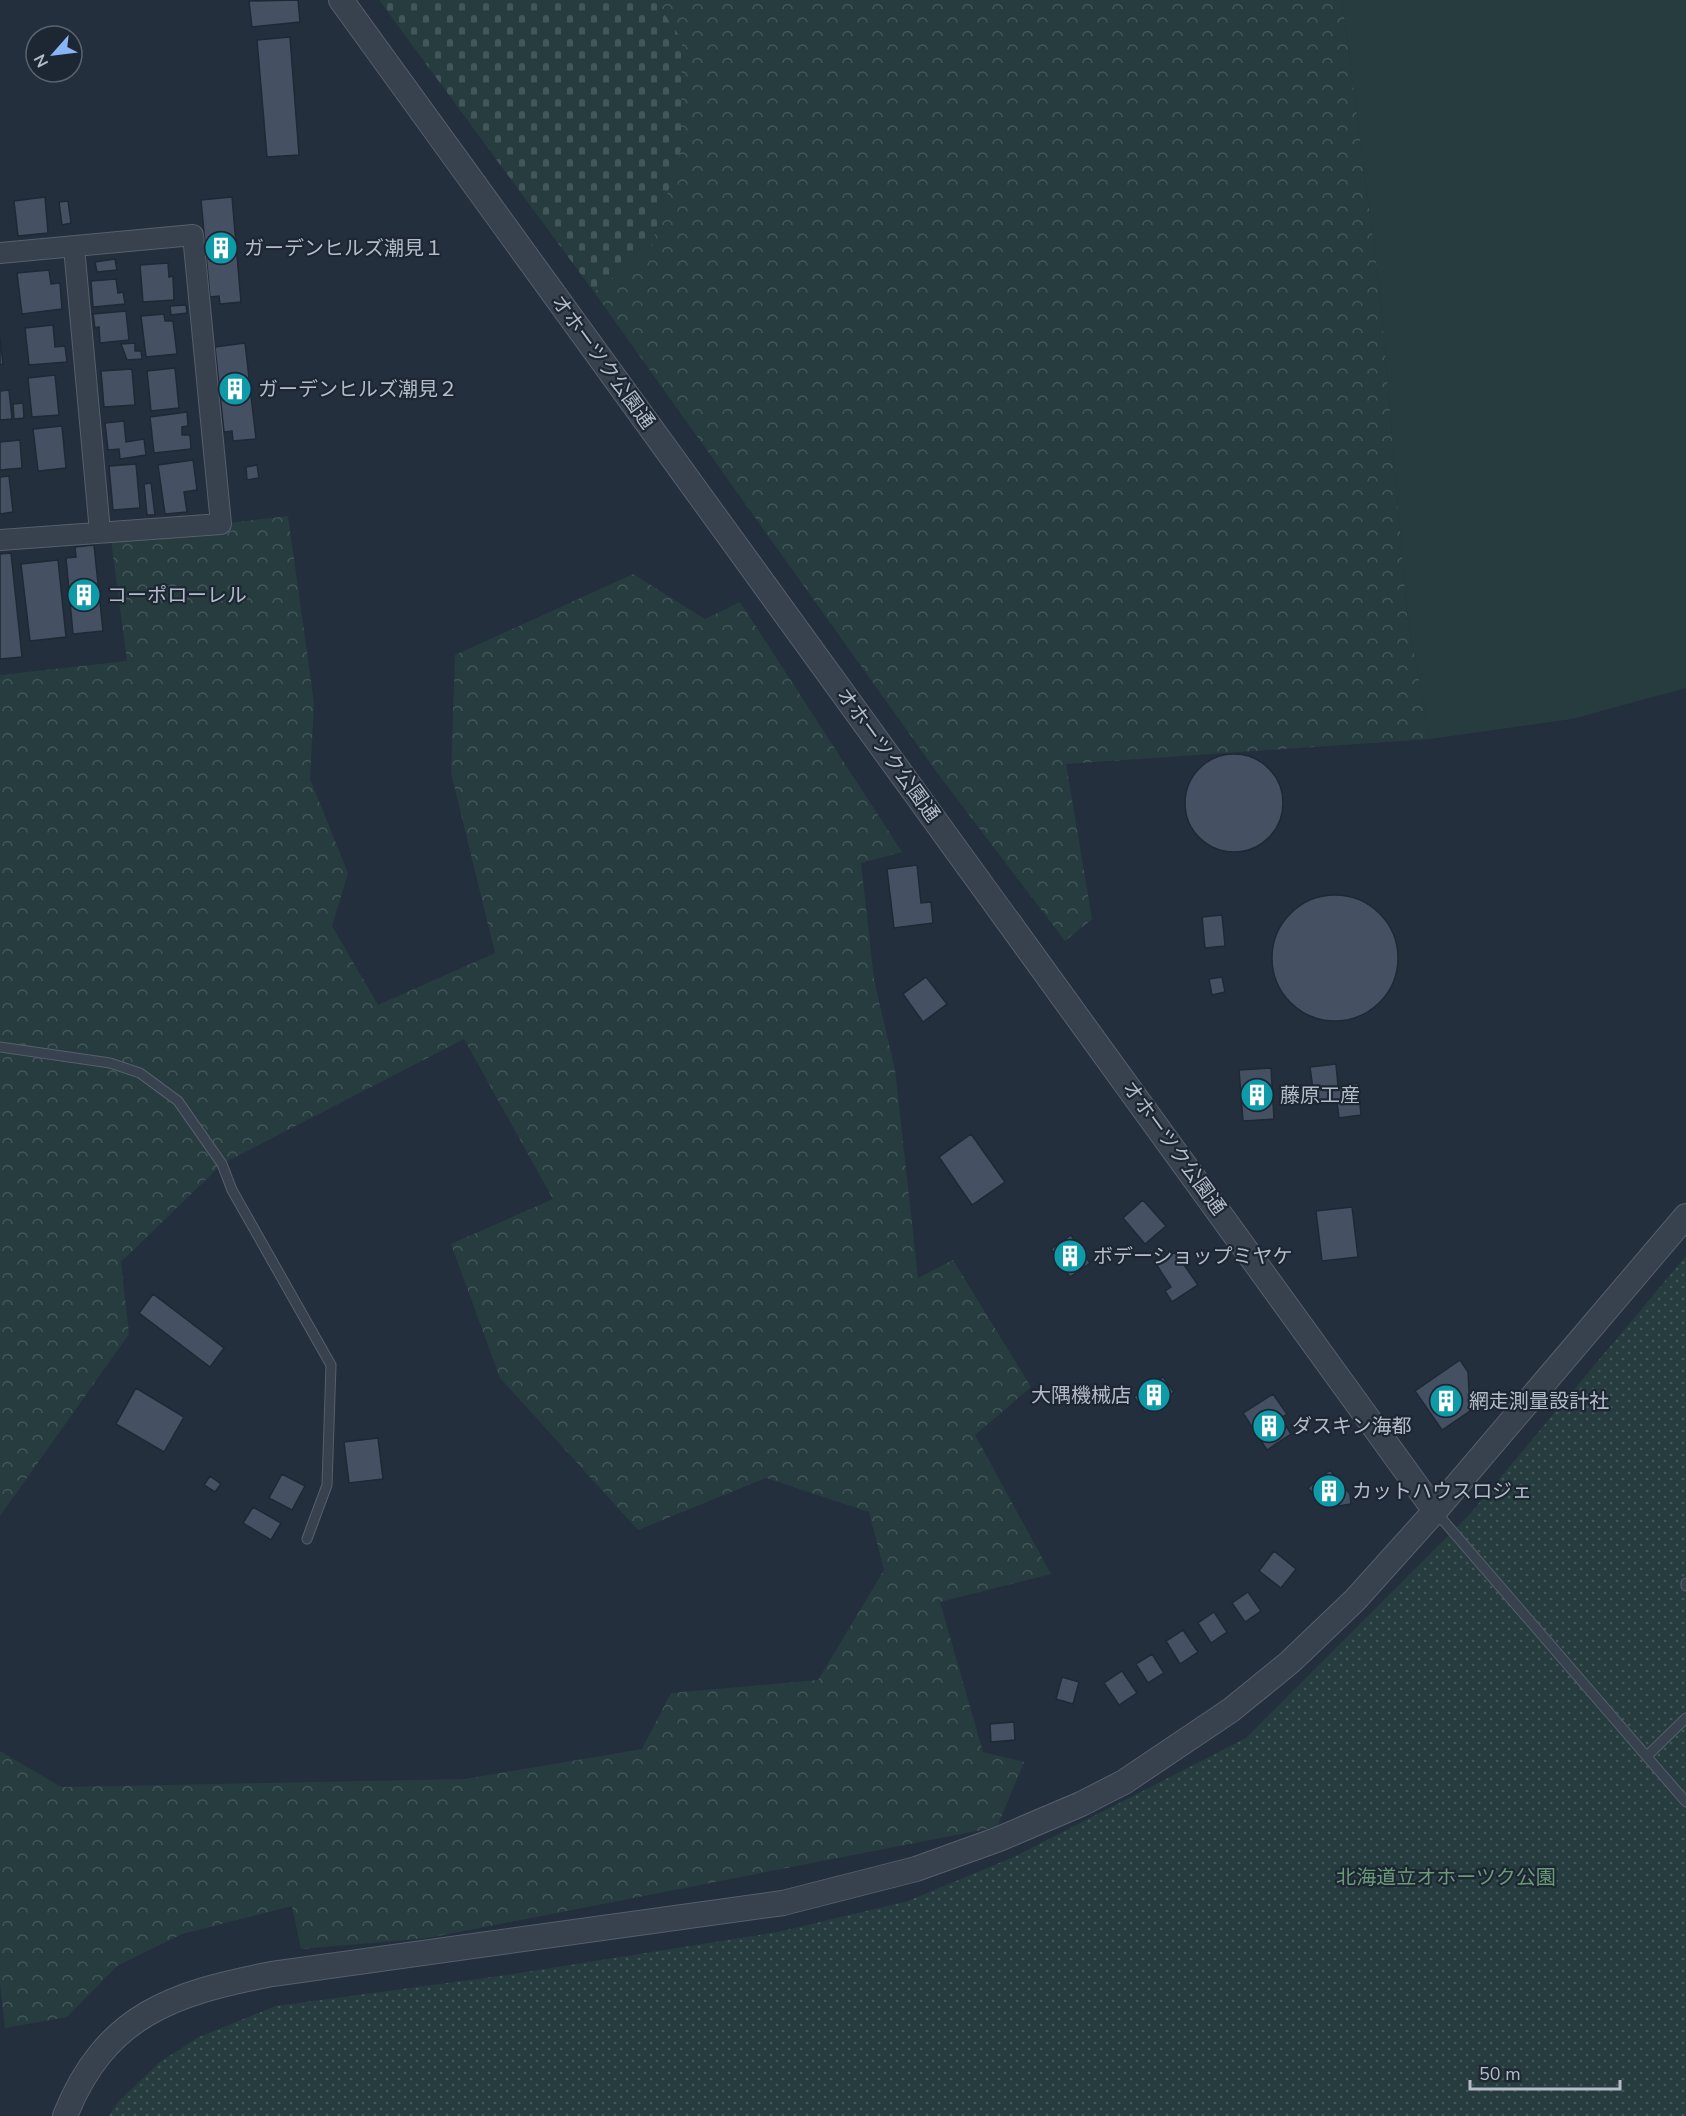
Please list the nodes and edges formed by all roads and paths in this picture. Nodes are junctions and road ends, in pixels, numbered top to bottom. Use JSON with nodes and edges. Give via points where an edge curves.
{"nodes":[{"id":1,"x":341,"y":0,"type":"edge"},
{"id":2,"x":74,"y":247,"type":"junction"},
{"id":3,"x":0,"y":253,"type":"edge"},
{"id":4,"x":100,"y":532,"type":"junction"},
{"id":5,"x":0,"y":540,"type":"edge"},
{"id":6,"x":0,"y":1047,"type":"edge"},
{"id":7,"x":1686,"y":1216,"type":"edge"},
{"id":8,"x":1435,"y":1511,"type":"junction"},
{"id":9,"x":307,"y":1539,"type":"dead end"},
{"id":10,"x":1686,"y":1718,"type":"edge"},
{"id":11,"x":1647,"y":1756,"type":"junction"},
{"id":12,"x":1686,"y":1802,"type":"edge"},
{"id":13,"x":65,"y":2116,"type":"edge"}],
"edges":[{"from":1,"to":8,"type":"street","name":"オホーツク公園通"},
{"from":2,"to":3,"type":"street"},
{"from":2,"to":4,"type":"street"},
{"from":2,"to":4,"type":"street","via":[[194,235],[221,524]]},
{"from":4,"to":5,"type":"street"},
{"from":6,"to":9,"type":"lane","via":[[110,1063],[140,1073],[178,1101],[222,1164],[232,1190],[331,1365],[327,1485]]},
{"from":7,"to":8,"type":"street"},
{"from":8,"to":11,"type":"lane"},
{"from":8,"to":13,"type":"street","via":[[1355,1600],[1290,1662],[1176,1749],[1081,1804],[916,1869],[783,1903],[272,1974],[196,1991],[142,2015],[115,2039],[76,2087]]},
{"from":10,"to":11,"type":"lane"},
{"from":11,"to":12,"type":"lane"}]}
